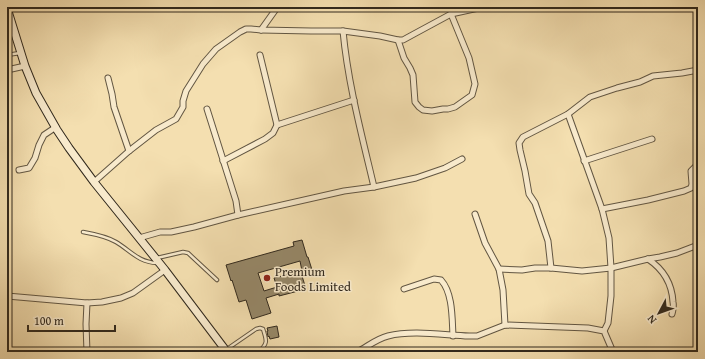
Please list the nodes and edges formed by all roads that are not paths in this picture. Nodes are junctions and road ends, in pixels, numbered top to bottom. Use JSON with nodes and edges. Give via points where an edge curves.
{"nodes":[{"id":1,"x":482,"y":7,"type":"edge"},
{"id":2,"x":7,"y":8,"type":"edge"},
{"id":3,"x":276,"y":9,"type":"dead end"},
{"id":4,"x":451,"y":14,"type":"junction"},
{"id":5,"x":261,"y":30,"type":"junction"},
{"id":6,"x":10,"y":32,"type":"edge"},
{"id":7,"x":343,"y":32,"type":"junction"},
{"id":8,"x":398,"y":40,"type":"junction"},
{"id":9,"x":21,"y":53,"type":"junction"},
{"id":10,"x":7,"y":55,"type":"edge"},
{"id":11,"x":260,"y":55,"type":"dead end"},
{"id":12,"x":25,"y":66,"type":"junction"},
{"id":13,"x":7,"y":70,"type":"edge"},
{"id":14,"x":698,"y":70,"type":"edge"},
{"id":15,"x":108,"y":78,"type":"dead end"},
{"id":16,"x":354,"y":100,"type":"junction"},
{"id":17,"x":207,"y":109,"type":"dead end"},
{"id":18,"x":568,"y":114,"type":"junction"},
{"id":19,"x":277,"y":125,"type":"junction"},
{"id":20,"x":56,"y":127,"type":"junction"},
{"id":21,"x":652,"y":140,"type":"dead end"},
{"id":22,"x":129,"y":151,"type":"junction"},
{"id":23,"x":462,"y":159,"type":"dead end"},
{"id":24,"x":223,"y":161,"type":"junction"},
{"id":25,"x":584,"y":161,"type":"junction"},
{"id":26,"x":698,"y":164,"type":"edge"},
{"id":27,"x":19,"y":170,"type":"dead end"},
{"id":28,"x":94,"y":182,"type":"junction"},
{"id":29,"x":374,"y":187,"type":"junction"},
{"id":30,"x":602,"y":209,"type":"junction"},
{"id":31,"x":475,"y":214,"type":"dead end"},
{"id":32,"x":238,"y":215,"type":"junction"},
{"id":33,"x":83,"y":232,"type":"dead end"},
{"id":34,"x":139,"y":238,"type":"junction"},
{"id":35,"x":698,"y":245,"type":"edge"},
{"id":36,"x":648,"y":259,"type":"junction"},
{"id":37,"x":158,"y":261,"type":"junction"},
{"id":38,"x":551,"y":268,"type":"junction"},
{"id":39,"x":611,"y":268,"type":"junction"},
{"id":40,"x":165,"y":270,"type":"junction"},
{"id":41,"x":499,"y":270,"type":"junction"},
{"id":42,"x":217,"y":280,"type":"dead end"},
{"id":43,"x":404,"y":289,"type":"dead end"},
{"id":44,"x":7,"y":296,"type":"edge"},
{"id":45,"x":87,"y":303,"type":"junction"},
{"id":46,"x":672,"y":314,"type":"dead end"},
{"id":47,"x":505,"y":325,"type":"junction"},
{"id":48,"x":604,"y":331,"type":"junction"},
{"id":49,"x":453,"y":336,"type":"junction"},
{"id":50,"x":226,"y":351,"type":"edge"},
{"id":51,"x":87,"y":352,"type":"edge"},
{"id":52,"x":258,"y":352,"type":"edge"},
{"id":53,"x":357,"y":352,"type":"edge"},
{"id":54,"x":613,"y":352,"type":"edge"}],
"edges":[{"from":1,"to":4,"type":"street"},
{"from":2,"to":6,"type":"main road"},
{"from":3,"to":5,"type":"street"},
{"from":4,"to":8,"type":"street","via":[[403,40]]},
{"from":4,"to":8,"type":"street","via":[[469,58],[476,84],[472,95],[455,107],[432,111],[419,107],[415,102],[413,75]]},
{"from":5,"to":7,"type":"street"},
{"from":5,"to":22,"type":"street","via":[[246,29],[216,49],[186,90],[176,119],[156,130]]},
{"from":6,"to":9,"type":"main road"},
{"from":7,"to":8,"type":"street"},
{"from":7,"to":16,"type":"street"},
{"from":9,"to":10,"type":"lane"},
{"from":9,"to":12,"type":"main road"},
{"from":11,"to":19,"type":"street"},
{"from":12,"to":13,"type":"street"},
{"from":12,"to":20,"type":"main road","via":[[36,93]]},
{"from":14,"to":18,"type":"street","via":[[653,76],[590,97]]},
{"from":15,"to":22,"type":"street","via":[[114,107]]},
{"from":16,"to":19,"type":"street"},
{"from":16,"to":29,"type":"street"},
{"from":17,"to":24,"type":"street"},
{"from":18,"to":25,"type":"street"},
{"from":18,"to":38,"type":"street","via":[[523,137],[520,143],[528,194],[535,204],[548,241]]},
{"from":19,"to":24,"type":"street","via":[[274,133]]},
{"from":20,"to":27,"type":"street","via":[[44,135],[29,168]]},
{"from":20,"to":28,"type":"main road"},
{"from":21,"to":25,"type":"street"},
{"from":22,"to":28,"type":"street"},
{"from":23,"to":29,"type":"street","via":[[416,178]]},
{"from":24,"to":32,"type":"street"},
{"from":25,"to":30,"type":"street"},
{"from":26,"to":30,"type":"street","via":[[691,171],[691,188]]},
{"from":28,"to":34,"type":"main road"},
{"from":29,"to":32,"type":"street","via":[[344,191]]},
{"from":30,"to":39,"type":"street"},
{"from":31,"to":41,"type":"street","via":[[485,243]]},
{"from":32,"to":34,"type":"street"},
{"from":33,"to":37,"type":"lane","via":[[108,238],[136,257],[150,263]]},
{"from":34,"to":37,"type":"main road"},
{"from":35,"to":36,"type":"street","via":[[660,258]]},
{"from":36,"to":39,"type":"street"},
{"from":36,"to":46,"type":"street","via":[[666,276],[674,303]]},
{"from":37,"to":40,"type":"main road"},
{"from":37,"to":42,"type":"lane","via":[[188,252]]},
{"from":38,"to":39,"type":"street","via":[[582,271]]},
{"from":38,"to":41,"type":"street"},
{"from":39,"to":48,"type":"street","via":[[610,314]]},
{"from":40,"to":45,"type":"street","via":[[133,293],[121,298]]},
{"from":40,"to":50,"type":"main road"},
{"from":41,"to":47,"type":"street"},
{"from":43,"to":49,"type":"street","via":[[441,280],[447,288],[450,301]]},
{"from":44,"to":45,"type":"street"},
{"from":45,"to":51,"type":"street"},
{"from":47,"to":48,"type":"street","via":[[588,328]]},
{"from":47,"to":49,"type":"street","via":[[477,336]]},
{"from":48,"to":54,"type":"street"},
{"from":49,"to":53,"type":"street","via":[[387,336]]},
{"from":50,"to":52,"type":"lane","via":[[260,328],[263,329],[266,343]]}]}
